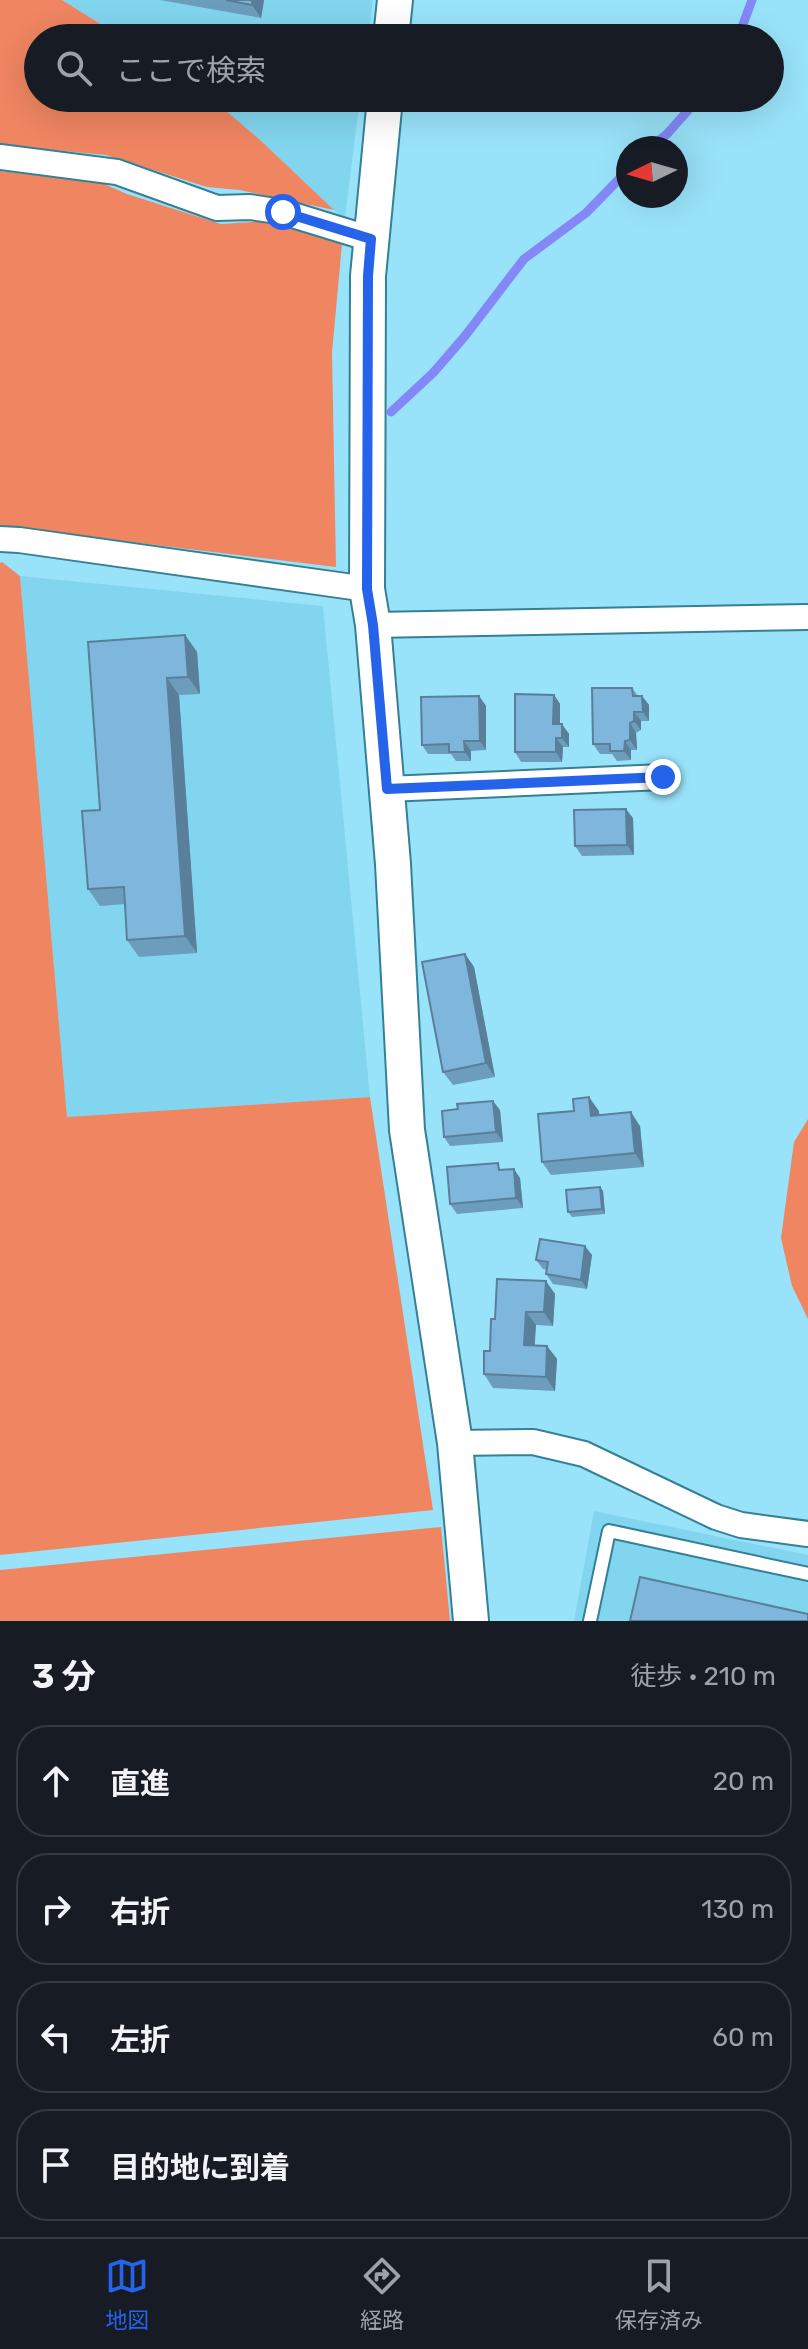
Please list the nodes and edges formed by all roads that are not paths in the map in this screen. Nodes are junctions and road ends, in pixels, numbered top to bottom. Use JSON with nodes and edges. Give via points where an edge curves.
{"nodes":[{"id":1,"x":395,"y":0,"type":"edge"},
{"id":2,"x":392,"y":24,"type":"edge"},
{"id":3,"x":384,"y":112,"type":"edge"},
{"id":4,"x":0,"y":157,"type":"edge"},
{"id":5,"x":371,"y":239,"type":"junction"},
{"id":6,"x":0,"y":539,"type":"edge"},
{"id":7,"x":367,"y":589,"type":"junction"},
{"id":8,"x":808,"y":617,"type":"edge"},
{"id":9,"x":373,"y":625,"type":"junction"},
{"id":10,"x":663,"y":777,"type":"dead end"},
{"id":11,"x":387,"y":789,"type":"junction"},
{"id":12,"x":455,"y":1443,"type":"junction"},
{"id":13,"x":808,"y":1534,"type":"edge"},
{"id":14,"x":808,"y":1574,"type":"edge"},
{"id":15,"x":471,"y":1621,"type":"edge"},
{"id":16,"x":590,"y":1621,"type":"edge"}],
"edges":[{"from":1,"to":2,"type":"street"},
{"from":3,"to":5,"type":"street"},
{"from":4,"to":5,"type":"street","via":[[117,172],[217,208],[283,212]]},
{"from":5,"to":7,"type":"street"},
{"from":6,"to":7,"type":"street"},
{"from":7,"to":9,"type":"street"},
{"from":8,"to":9,"type":"street"},
{"from":9,"to":11,"type":"street"},
{"from":10,"to":11,"type":"street"},
{"from":11,"to":12,"type":"street","via":[[407,1130]]},
{"from":12,"to":13,"type":"street","via":[[533,1442],[584,1454],[716,1517]]},
{"from":12,"to":15,"type":"street"},
{"from":14,"to":16,"type":"lane","via":[[609,1531]]}]}
